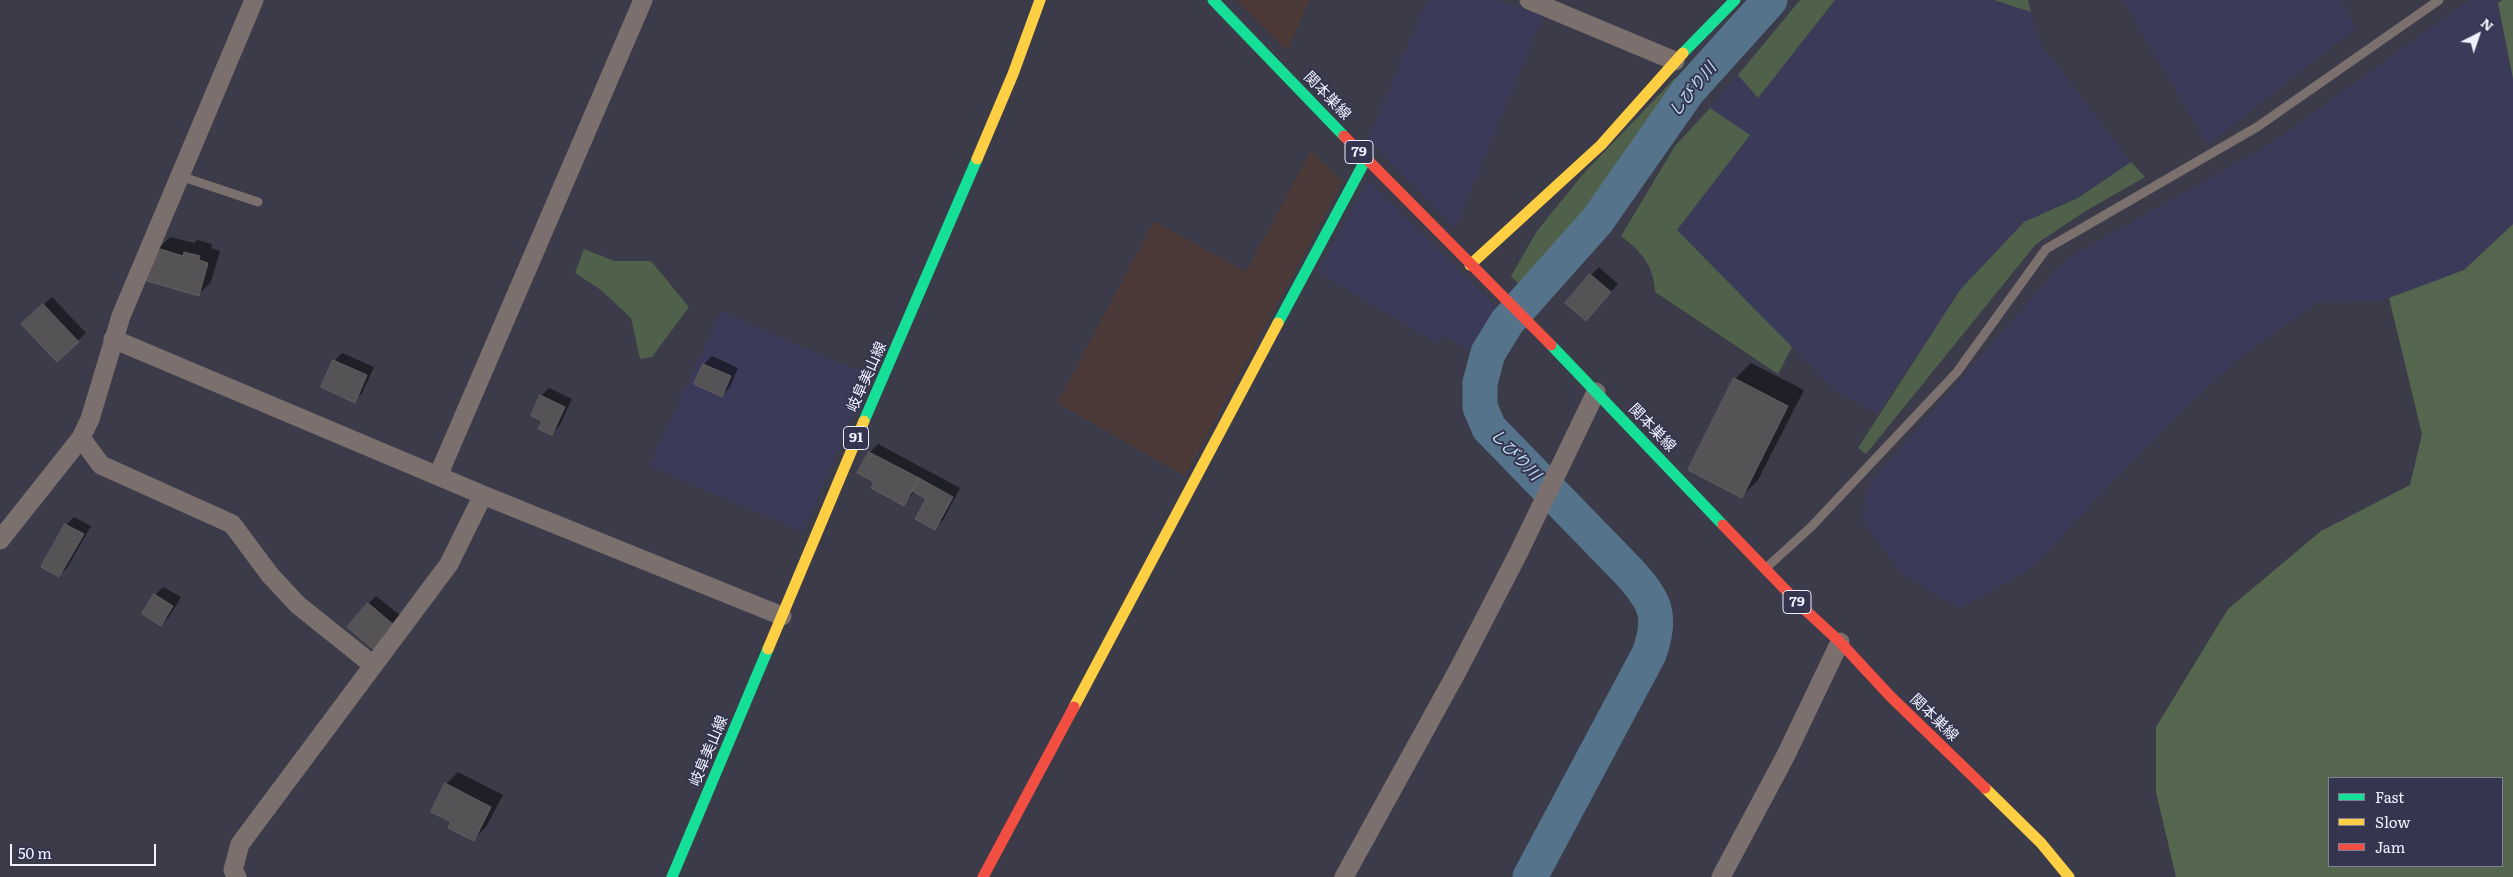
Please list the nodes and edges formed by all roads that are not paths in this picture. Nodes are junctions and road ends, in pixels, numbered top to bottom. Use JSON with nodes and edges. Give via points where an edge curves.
{"nodes":[{"id":1,"x":254,"y":0,"type":"edge"},
{"id":2,"x":643,"y":0,"type":"edge"},
{"id":3,"x":1040,"y":0,"type":"edge"},
{"id":4,"x":1214,"y":0,"type":"edge"},
{"id":5,"x":1529,"y":0,"type":"edge"},
{"id":6,"x":1736,"y":0,"type":"edge"},
{"id":7,"x":2439,"y":0,"type":"edge"},
{"id":8,"x":1674,"y":61,"type":"junction"},
{"id":9,"x":1366,"y":159,"type":"junction"},
{"id":10,"x":180,"y":176,"type":"junction"},
{"id":11,"x":258,"y":202,"type":"dead end"},
{"id":12,"x":1470,"y":265,"type":"junction"},
{"id":13,"x":114,"y":339,"type":"junction"},
{"id":14,"x":1596,"y":392,"type":"junction"},
{"id":15,"x":81,"y":438,"type":"junction"},
{"id":16,"x":438,"y":476,"type":"junction"},
{"id":17,"x":483,"y":495,"type":"junction"},
{"id":18,"x":0,"y":540,"type":"edge"},
{"id":19,"x":1766,"y":568,"type":"junction"},
{"id":20,"x":782,"y":616,"type":"junction"},
{"id":21,"x":1840,"y":642,"type":"junction"},
{"id":22,"x":373,"y":665,"type":"junction"},
{"id":23,"x":237,"y":877,"type":"edge"},
{"id":24,"x":673,"y":877,"type":"edge"},
{"id":25,"x":982,"y":877,"type":"edge"},
{"id":26,"x":1344,"y":877,"type":"edge"},
{"id":27,"x":1721,"y":877,"type":"edge"},
{"id":28,"x":2069,"y":877,"type":"edge"}],
"edges":[{"from":1,"to":10,"type":"street"},
{"from":2,"to":16,"type":"street"},
{"from":3,"to":20,"type":"main road","name":"岐阜美山線","number":"91","via":[[1014,74]]},
{"from":4,"to":9,"type":"main road","name":"関本巣線","number":"79"},
{"from":5,"to":8,"type":"street"},
{"from":6,"to":8,"type":"main road"},
{"from":7,"to":19,"type":"lane","via":[[2258,127],[2046,249],[1957,372],[1811,527]]},
{"from":8,"to":12,"type":"main road","via":[[1601,145]]},
{"from":9,"to":12,"type":"main road","name":"関本巣線","number":"79"},
{"from":9,"to":25,"type":"main road"},
{"from":10,"to":11,"type":"lane"},
{"from":10,"to":13,"type":"street"},
{"from":12,"to":14,"type":"main road","name":"関本巣線","number":"79"},
{"from":13,"to":15,"type":"street","via":[[90,419]]},
{"from":13,"to":16,"type":"street"},
{"from":14,"to":19,"type":"main road","name":"関本巣線","number":"79"},
{"from":14,"to":26,"type":"street","via":[[1458,670]]},
{"from":15,"to":18,"type":"street"},
{"from":15,"to":22,"type":"street","via":[[101,465],[232,524],[270,575],[298,605]]},
{"from":16,"to":17,"type":"street"},
{"from":17,"to":20,"type":"street"},
{"from":17,"to":22,"type":"street","via":[[449,564]]},
{"from":19,"to":21,"type":"main road","name":"関本巣線","number":"79"},
{"from":20,"to":24,"type":"main road","name":"岐阜美山線","number":"91"},
{"from":21,"to":27,"type":"street","via":[[1786,755]]},
{"from":21,"to":28,"type":"main road","name":"関本巣線","number":"79","via":[[1890,696],[2041,843]]},
{"from":22,"to":23,"type":"street","via":[[240,844],[233,870]]}]}
